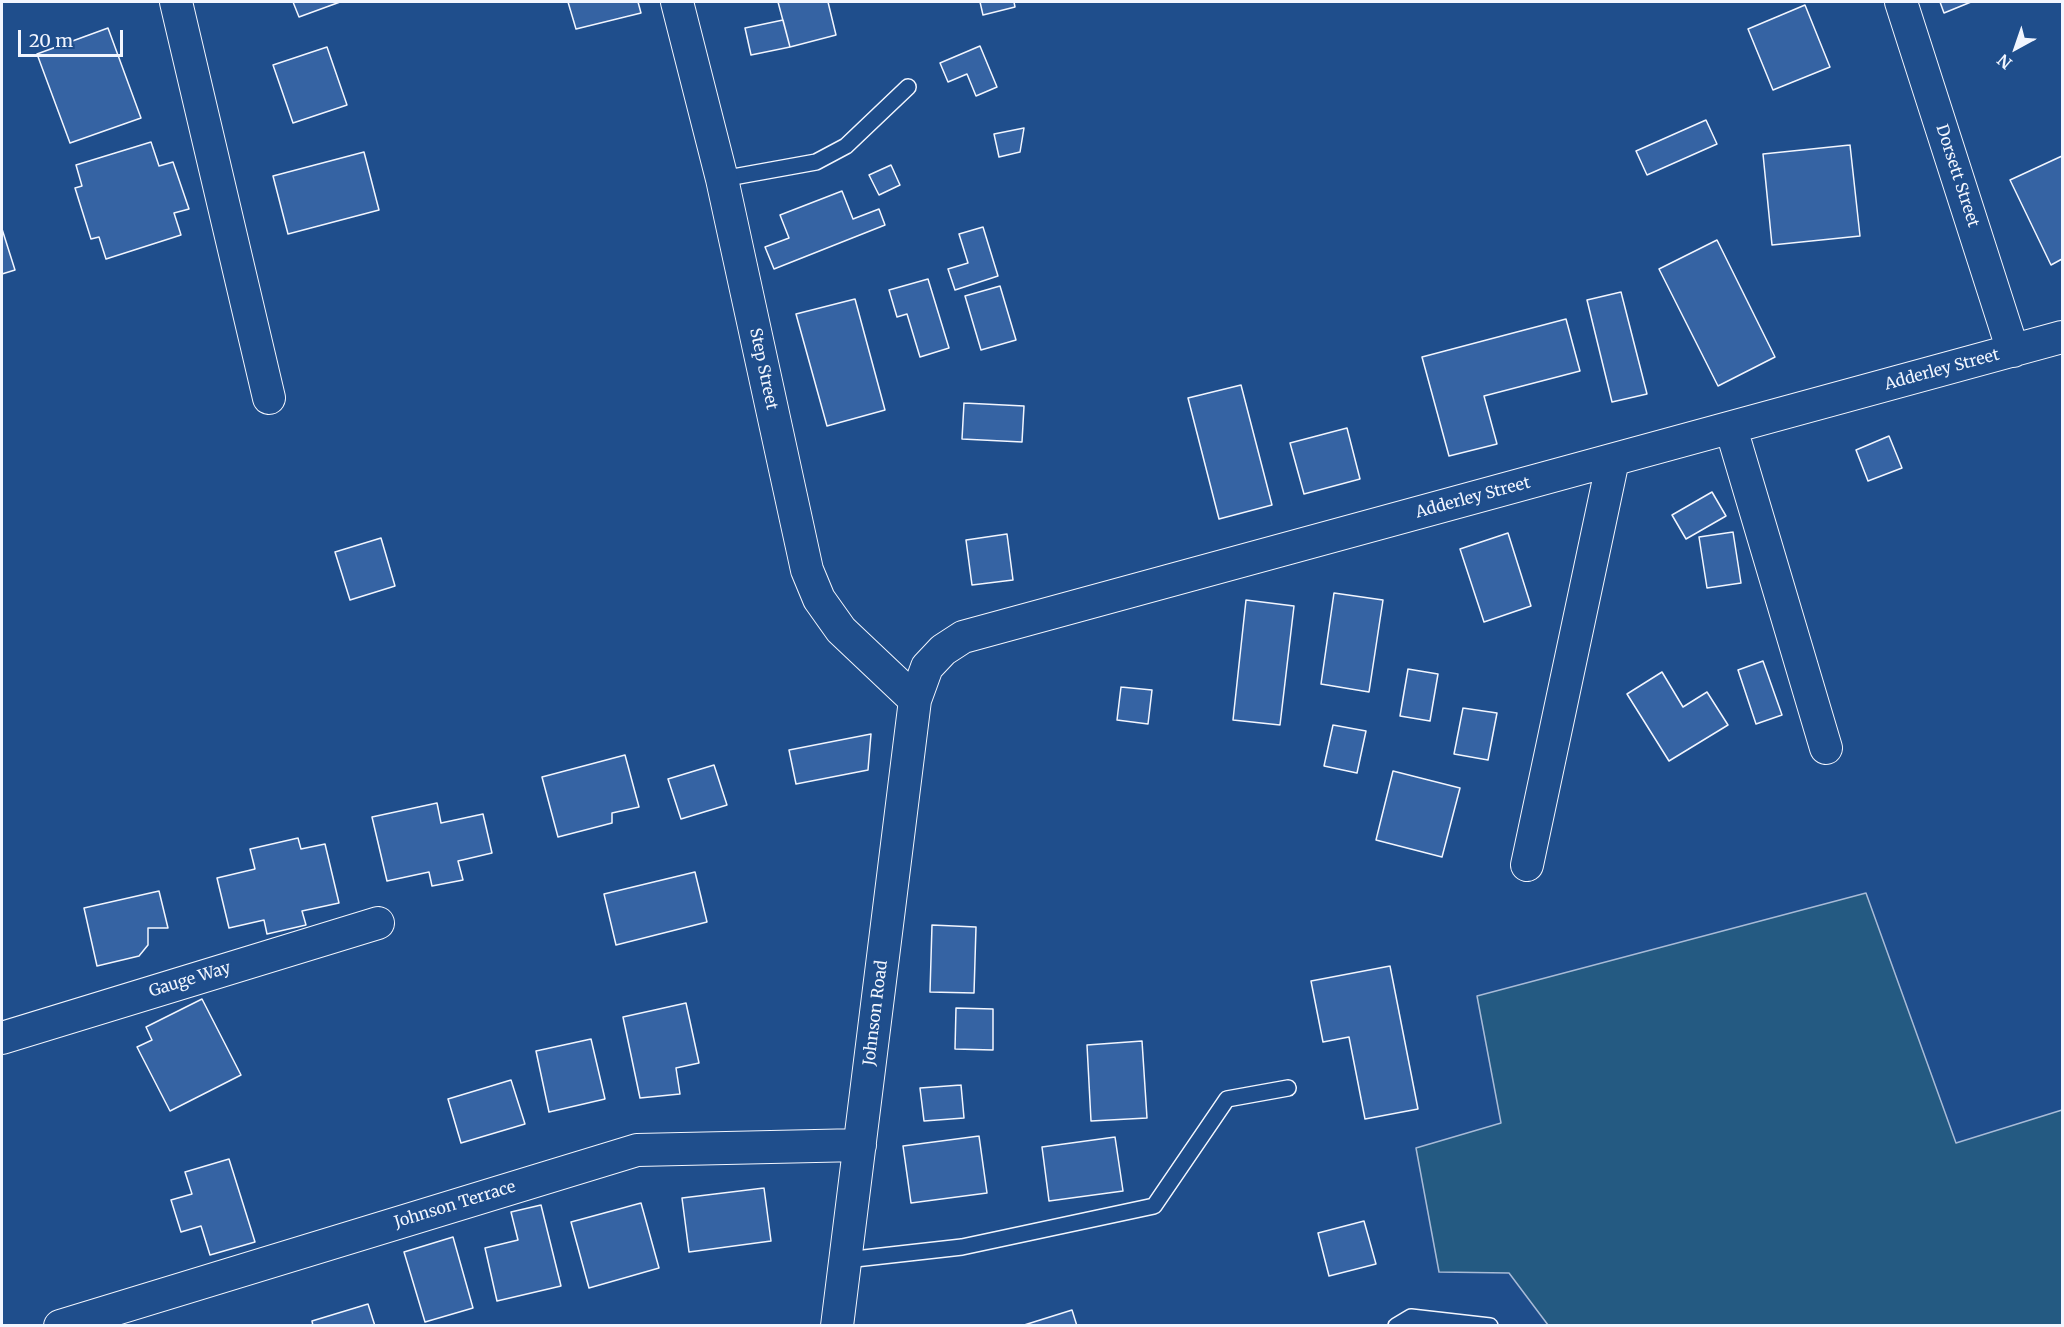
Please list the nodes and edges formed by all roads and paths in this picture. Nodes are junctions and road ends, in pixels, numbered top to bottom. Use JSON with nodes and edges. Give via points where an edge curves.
{"nodes":[{"id":1,"x":176,"y":2,"type":"edge"},
{"id":2,"x":677,"y":2,"type":"edge"},
{"id":3,"x":1902,"y":2,"type":"edge"},
{"id":4,"x":909,"y":87,"type":"dead end"},
{"id":5,"x":722,"y":179,"type":"junction"},
{"id":6,"x":2062,"y":337,"type":"edge"},
{"id":7,"x":2013,"y":351,"type":"junction"},
{"id":8,"x":269,"y":398,"type":"dead end"},
{"id":9,"x":1731,"y":428,"type":"junction"},
{"id":10,"x":1613,"y":460,"type":"junction"},
{"id":11,"x":915,"y":700,"type":"junction"},
{"id":12,"x":1826,"y":748,"type":"dead end"},
{"id":13,"x":1527,"y":865,"type":"dead end"},
{"id":14,"x":378,"y":923,"type":"dead end"},
{"id":15,"x":2,"y":1038,"type":"edge"},
{"id":16,"x":1288,"y":1088,"type":"dead end"},
{"id":17,"x":860,"y":1145,"type":"junction"},
{"id":18,"x":846,"y":1260,"type":"junction"},
{"id":19,"x":91,"y":1320,"type":"edge"},
{"id":20,"x":60,"y":1326,"type":"edge"},
{"id":21,"x":837,"y":1326,"type":"edge"},
{"id":22,"x":1396,"y":1326,"type":"edge"},
{"id":23,"x":1490,"y":1326,"type":"edge"}],
"edges":[{"from":1,"to":8,"type":"street"},
{"from":2,"to":5,"type":"street","name":"Step Street"},
{"from":3,"to":7,"type":"street","name":"Dorsett Street"},
{"from":4,"to":5,"type":"lane","via":[[846,146],[816,162]]},
{"from":5,"to":11,"type":"street","name":"Step Street","via":[[807,570],[819,599],[841,630]]},
{"from":6,"to":7,"type":"street","name":"Adderley Street"},
{"from":7,"to":9,"type":"street","name":"Adderley Street"},
{"from":9,"to":10,"type":"street","name":"Adderley Street"},
{"from":9,"to":12,"type":"street"},
{"from":10,"to":11,"type":"street","name":"Adderley Street","via":[[963,637],[927,667]]},
{"from":10,"to":13,"type":"street"},
{"from":11,"to":17,"type":"street","name":"Johnson Road"},
{"from":14,"to":15,"type":"street","name":"Gauge Way"},
{"from":16,"to":18,"type":"lane","via":[[1227,1099],[1154,1206],[962,1247]]},
{"from":17,"to":18,"type":"street","name":"Johnson Road"},
{"from":17,"to":19,"type":"street","name":"Johnson Terrace","via":[[637,1150]]},
{"from":18,"to":21,"type":"street","name":"Johnson Road"},
{"from":19,"to":20,"type":"street","name":"Johnson Terrace"},
{"from":22,"to":23,"type":"lane","via":[[1411,1317]]}]}
